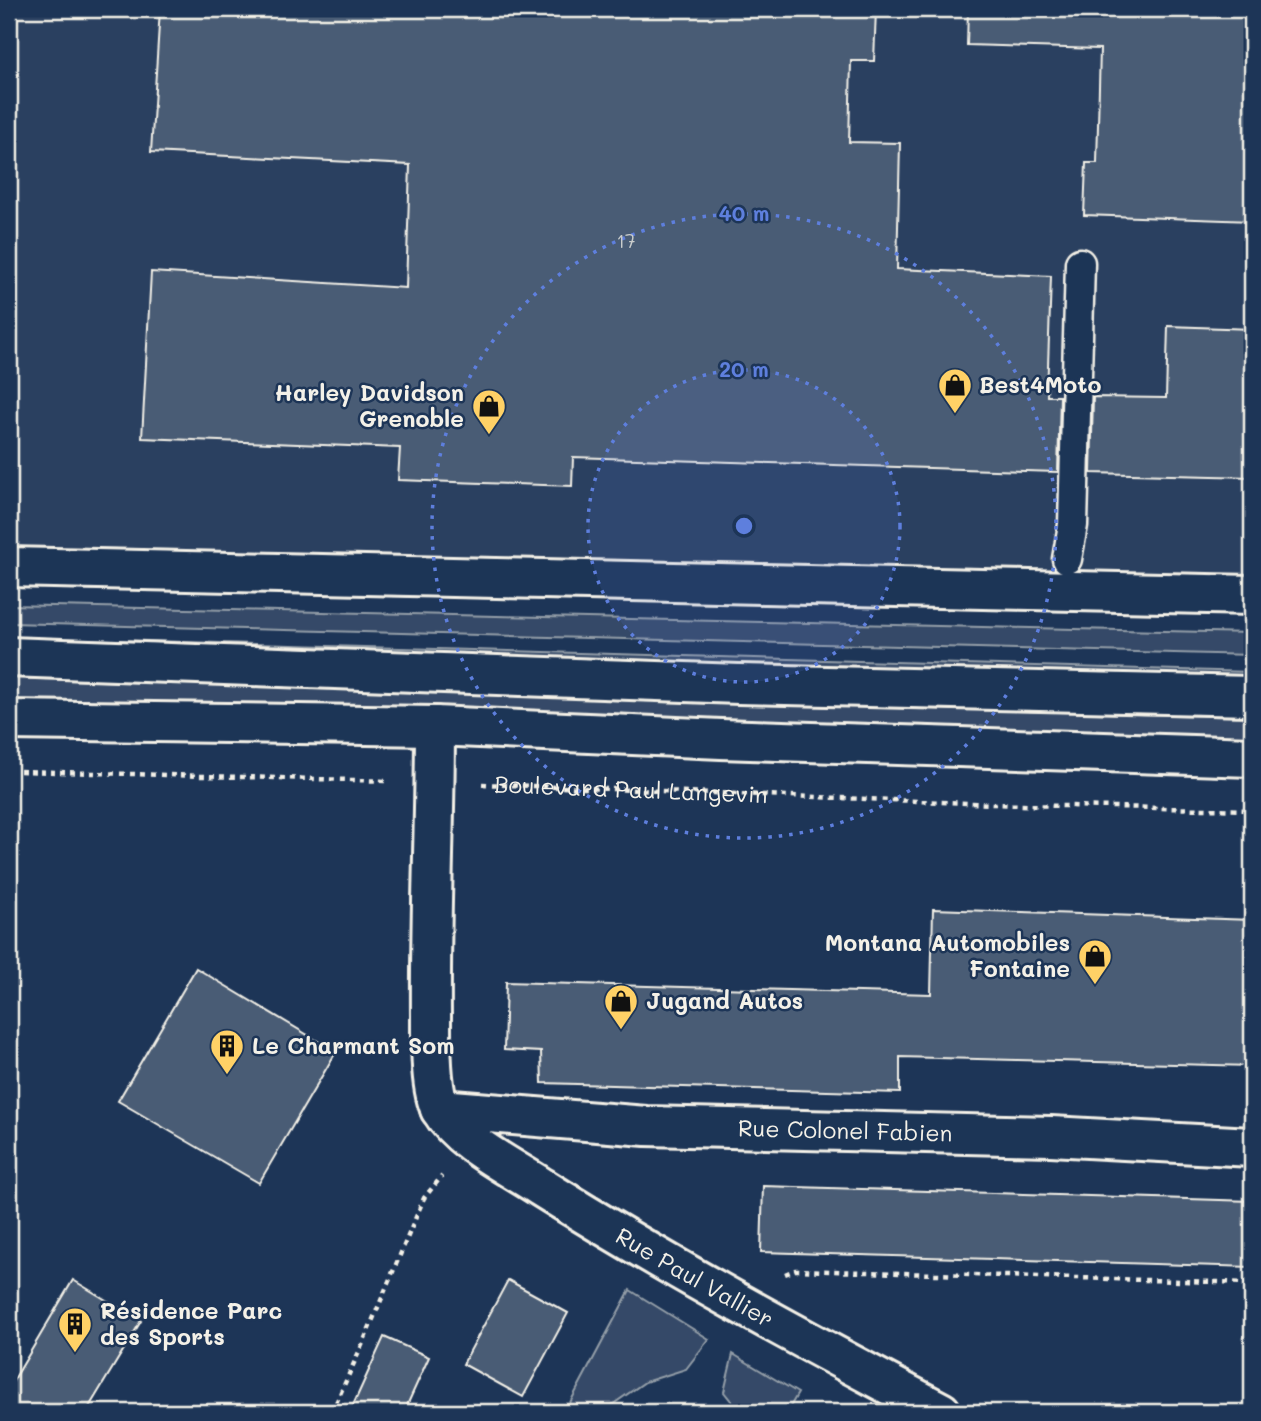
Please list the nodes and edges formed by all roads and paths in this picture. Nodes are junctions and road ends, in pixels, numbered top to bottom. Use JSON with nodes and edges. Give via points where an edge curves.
{"nodes":[{"id":1,"x":1080,"y":263,"type":"dead end"},
{"id":2,"x":1067,"y":559,"type":"dead end"},
{"id":3,"x":9,"y":566,"type":"edge"},
{"id":4,"x":1252,"y":596,"type":"edge"},
{"id":5,"x":9,"y":657,"type":"edge"},
{"id":6,"x":1252,"y":696,"type":"edge"},
{"id":7,"x":9,"y":720,"type":"edge"},
{"id":8,"x":435,"y":726,"type":"junction"},
{"id":9,"x":1252,"y":757,"type":"edge"},
{"id":10,"x":9,"y":770,"type":"edge"},
{"id":11,"x":435,"y":782,"type":"junction"},
{"id":12,"x":1252,"y":810,"type":"edge"},
{"id":13,"x":458,"y":1128,"type":"junction"},
{"id":14,"x":1252,"y":1147,"type":"edge"},
{"id":15,"x":775,"y":1279,"type":"dead end"},
{"id":16,"x":1252,"y":1283,"type":"edge"},
{"id":17,"x":332,"y":1412,"type":"edge"},
{"id":18,"x":941,"y":1412,"type":"edge"}],
"edges":[{"from":1,"to":2,"type":"lane","via":[[1073,524]]},
{"from":3,"to":4,"type":"street"},
{"from":5,"to":6,"type":"street","via":[[738,684]]},
{"from":7,"to":8,"type":"street"},
{"from":8,"to":9,"type":"street"},
{"from":8,"to":11,"type":"street"},
{"from":10,"to":11,"type":"path","name":"Boulevard Paul Langevin"},
{"from":11,"to":12,"type":"path","name":"Boulevard Paul Langevin"},
{"from":11,"to":13,"type":"street","via":[[433,1080]]},
{"from":13,"to":14,"type":"street","name":"Rue Colonel Fabien","via":[[646,1126],[1051,1136]]},
{"from":13,"to":17,"type":"path","via":[[449,1168],[424,1198]]},
{"from":13,"to":18,"type":"street","name":"Rue Paul Vallier","via":[[612,1231]]},
{"from":15,"to":16,"type":"path","via":[[794,1270]]}]}
